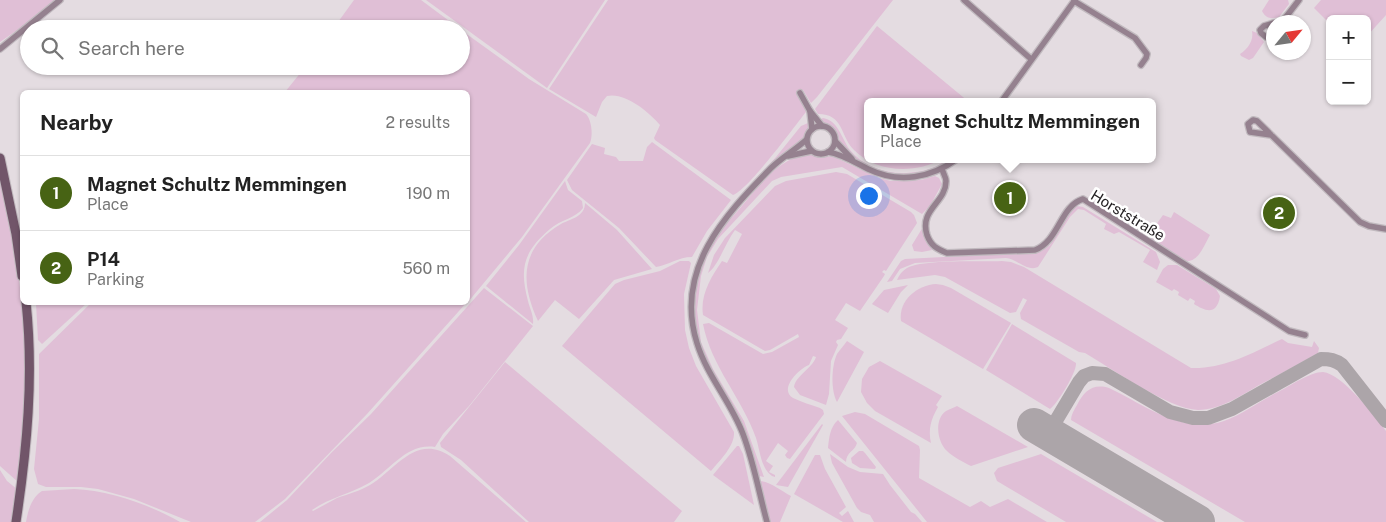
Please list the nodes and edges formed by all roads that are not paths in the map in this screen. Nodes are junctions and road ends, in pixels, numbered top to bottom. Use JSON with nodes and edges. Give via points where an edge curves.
{"nodes":[{"id":1,"x":60,"y":0,"type":"edge"},
{"id":2,"x":965,"y":0,"type":"edge"},
{"id":3,"x":1074,"y":0,"type":"edge"},
{"id":4,"x":1299,"y":0,"type":"edge"},
{"id":5,"x":1285,"y":15,"type":"edge"},
{"id":6,"x":35,"y":20,"type":"edge"},
{"id":7,"x":1266,"y":25,"type":"edge"},
{"id":8,"x":20,"y":32,"type":"edge"},
{"id":9,"x":1266,"y":37,"type":"edge"},
{"id":10,"x":0,"y":48,"type":"edge"},
{"id":11,"x":1031,"y":59,"type":"junction"},
{"id":12,"x":1141,"y":65,"type":"dead end"},
{"id":13,"x":800,"y":93,"type":"dead end"},
{"id":14,"x":1004,"y":98,"type":"edge"},
{"id":15,"x":810,"y":110,"type":"junction"},
{"id":16,"x":822,"y":126,"type":"junction"},
{"id":17,"x":812,"y":129,"type":"junction"},
{"id":18,"x":1271,"y":135,"type":"dead end"},
{"id":19,"x":806,"y":140,"type":"junction"},
{"id":20,"x":835,"y":141,"type":"junction"},
{"id":21,"x":811,"y":151,"type":"junction"},
{"id":22,"x":828,"y":152,"type":"junction"},
{"id":23,"x":786,"y":157,"type":"junction"},
{"id":24,"x":0,"y":158,"type":"edge"},
{"id":25,"x":855,"y":162,"type":"junction"},
{"id":26,"x":951,"y":163,"type":"edge"},
{"id":27,"x":942,"y":169,"type":"junction"},
{"id":28,"x":1386,"y":229,"type":"edge"},
{"id":29,"x":20,"y":262,"type":"edge"},
{"id":30,"x":26,"y":305,"type":"edge"},
{"id":31,"x":1305,"y":335,"type":"dead end"},
{"id":32,"x":16,"y":522,"type":"edge"},
{"id":33,"x":767,"y":522,"type":"edge"}],
"edges":[{"from":1,"to":6,"type":"street"},
{"from":2,"to":11,"type":"street"},
{"from":3,"to":11,"type":"street"},
{"from":3,"to":12,"type":"street","via":[[1135,38],[1147,54]]},
{"from":4,"to":5,"type":"street"},
{"from":7,"to":9,"type":"street","via":[[1260,30]]},
{"from":8,"to":10,"type":"street"},
{"from":11,"to":14,"type":"street"},
{"from":13,"to":15,"type":"street"},
{"from":15,"to":16,"type":"street"},
{"from":15,"to":17,"type":"street"},
{"from":16,"to":17,"type":"street"},
{"from":16,"to":20,"type":"street","via":[[832,131]]},
{"from":17,"to":19,"type":"street"},
{"from":18,"to":28,"type":"street","via":[[1360,222]]},
{"from":19,"to":21,"type":"street"},
{"from":19,"to":23,"type":"street"},
{"from":20,"to":22,"type":"street"},
{"from":20,"to":25,"type":"street"},
{"from":21,"to":22,"type":"street","via":[[818,154]]},
{"from":21,"to":23,"type":"street"},
{"from":22,"to":25,"type":"street"},
{"from":23,"to":33,"type":"street","via":[[771,168],[711,238],[696,273],[691,306],[697,343],[743,434]]},
{"from":24,"to":29,"type":"main road"},
{"from":25,"to":27,"type":"street","via":[[897,178],[919,177]]},
{"from":26,"to":27,"type":"street"},
{"from":27,"to":31,"type":"street","name":"Horststraße","via":[[946,180],[942,193],[925,221],[927,235],[936,249],[947,253],[1035,250],[1049,241],[1072,205],[1083,199],[1289,332]]},
{"from":30,"to":32,"type":"main road","via":[[28,417]]}]}
